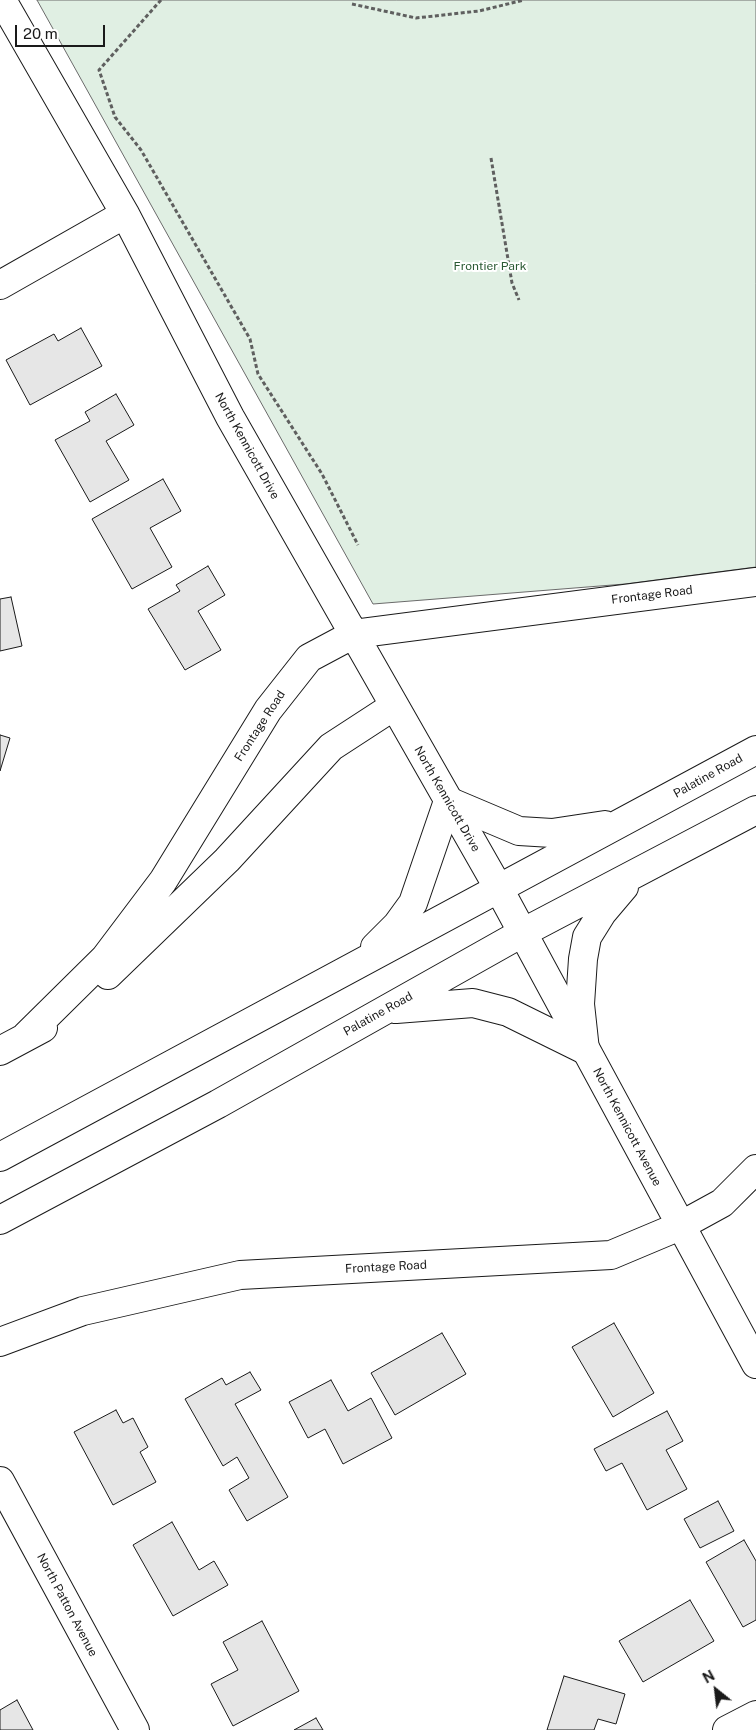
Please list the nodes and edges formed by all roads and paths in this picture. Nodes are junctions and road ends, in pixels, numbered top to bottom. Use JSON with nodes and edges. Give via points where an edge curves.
{"nodes":[{"id":1,"x":2,"y":0,"type":"edge"},
{"id":2,"x":161,"y":0,"type":"edge"},
{"id":3,"x":524,"y":0,"type":"edge"},
{"id":4,"x":352,"y":4,"type":"dead end"},
{"id":5,"x":491,"y":158,"type":"dead end"},
{"id":6,"x":125,"y":214,"type":"junction"},
{"id":7,"x":0,"y":284,"type":"edge"},
{"id":8,"x":519,"y":300,"type":"dead end"},
{"id":9,"x":358,"y":545,"type":"dead end"},
{"id":10,"x":756,"y":582,"type":"edge"},
{"id":11,"x":354,"y":634,"type":"junction"},
{"id":12,"x":394,"y":706,"type":"junction"},
{"id":13,"x":756,"y":750,"type":"edge"},
{"id":14,"x":448,"y":801,"type":"junction"},
{"id":15,"x":756,"y":810,"type":"edge"},
{"id":16,"x":624,"y":822,"type":"junction"},
{"id":17,"x":635,"y":873,"type":"junction"},
{"id":18,"x":499,"y":889,"type":"junction"},
{"id":19,"x":522,"y":933,"type":"junction"},
{"id":20,"x":355,"y":967,"type":"junction"},
{"id":21,"x":386,"y":1010,"type":"junction"},
{"id":22,"x":26,"y":1036,"type":"junction"},
{"id":23,"x":585,"y":1050,"type":"junction"},
{"id":24,"x":0,"y":1051,"type":"edge"},
{"id":25,"x":0,"y":1157,"type":"edge"},
{"id":26,"x":756,"y":1169,"type":"edge"},
{"id":27,"x":0,"y":1220,"type":"edge"},
{"id":28,"x":680,"y":1226,"type":"junction"},
{"id":29,"x":0,"y":1342,"type":"edge"},
{"id":30,"x":756,"y":1364,"type":"edge"},
{"id":31,"x":0,"y":1481,"type":"edge"},
{"id":32,"x":756,"y":1715,"type":"edge"},
{"id":33,"x":135,"y":1730,"type":"edge"},
{"id":34,"x":727,"y":1730,"type":"edge"}],
"edges":[{"from":1,"to":6,"type":"main road","name":"North Kennicott Drive"},
{"from":2,"to":9,"type":"path","via":[[99,70],[115,117],[141,150],[250,339],[258,374],[322,474]]},
{"from":3,"to":4,"type":"path","via":[[479,11],[416,18]]},
{"from":5,"to":8,"type":"path","via":[[512,283]]},
{"from":6,"to":7,"type":"main road"},
{"from":6,"to":11,"type":"main road","name":"North Kennicott Drive","via":[[230,417]]},
{"from":10,"to":11,"type":"main road","name":"Frontage Road"},
{"from":11,"to":12,"type":"main road","name":"North Kennicott Drive"},
{"from":11,"to":22,"type":"main road","name":"Frontage Road","via":[[310,658],[294,676],[268,710],[163,881],[105,958]]},
{"from":12,"to":14,"type":"main road","name":"North Kennicott Drive"},
{"from":12,"to":22,"type":"main road","name":"Frontage Road","via":[[331,746],[228,860],[62,1020]]},
{"from":13,"to":16,"type":"main road","name":"Palatine Road"},
{"from":14,"to":16,"type":"main road","via":[[519,831],[552,833]]},
{"from":14,"to":18,"type":"main road","name":"North Kennicott Drive"},
{"from":14,"to":20,"type":"main road","via":[[413,903],[397,925]]},
{"from":15,"to":17,"type":"main road","name":"Palatine Road"},
{"from":16,"to":18,"type":"main road","name":"Palatine Road"},
{"from":17,"to":19,"type":"main road","name":"Palatine Road"},
{"from":17,"to":23,"type":"main road","via":[[587,937],[580,1004]]},
{"from":18,"to":19,"type":"main road","name":"North Kennicott Avenue"},
{"from":18,"to":20,"type":"main road","name":"Palatine Road"},
{"from":19,"to":21,"type":"main road","name":"Palatine Road"},
{"from":19,"to":23,"type":"main road","name":"North Kennicott Avenue"},
{"from":20,"to":25,"type":"main road","name":"Palatine Road"},
{"from":21,"to":23,"type":"main road","via":[[473,1003],[508,1012]]},
{"from":21,"to":27,"type":"main road","name":"Palatine Road"},
{"from":22,"to":24,"type":"main road","name":"Frontage Road"},
{"from":23,"to":28,"type":"main road","name":"North Kennicott Avenue"},
{"from":26,"to":28,"type":"main road","name":"Frontage Road","via":[[722,1203]]},
{"from":28,"to":29,"type":"main road","name":"Frontage Road","via":[[611,1255],[240,1275],[83,1311]]},
{"from":28,"to":30,"type":"main road","name":"North Kennicott Avenue"},
{"from":31,"to":33,"type":"main road","name":"North Patton Avenue"},
{"from":32,"to":34,"type":"main road"}]}
